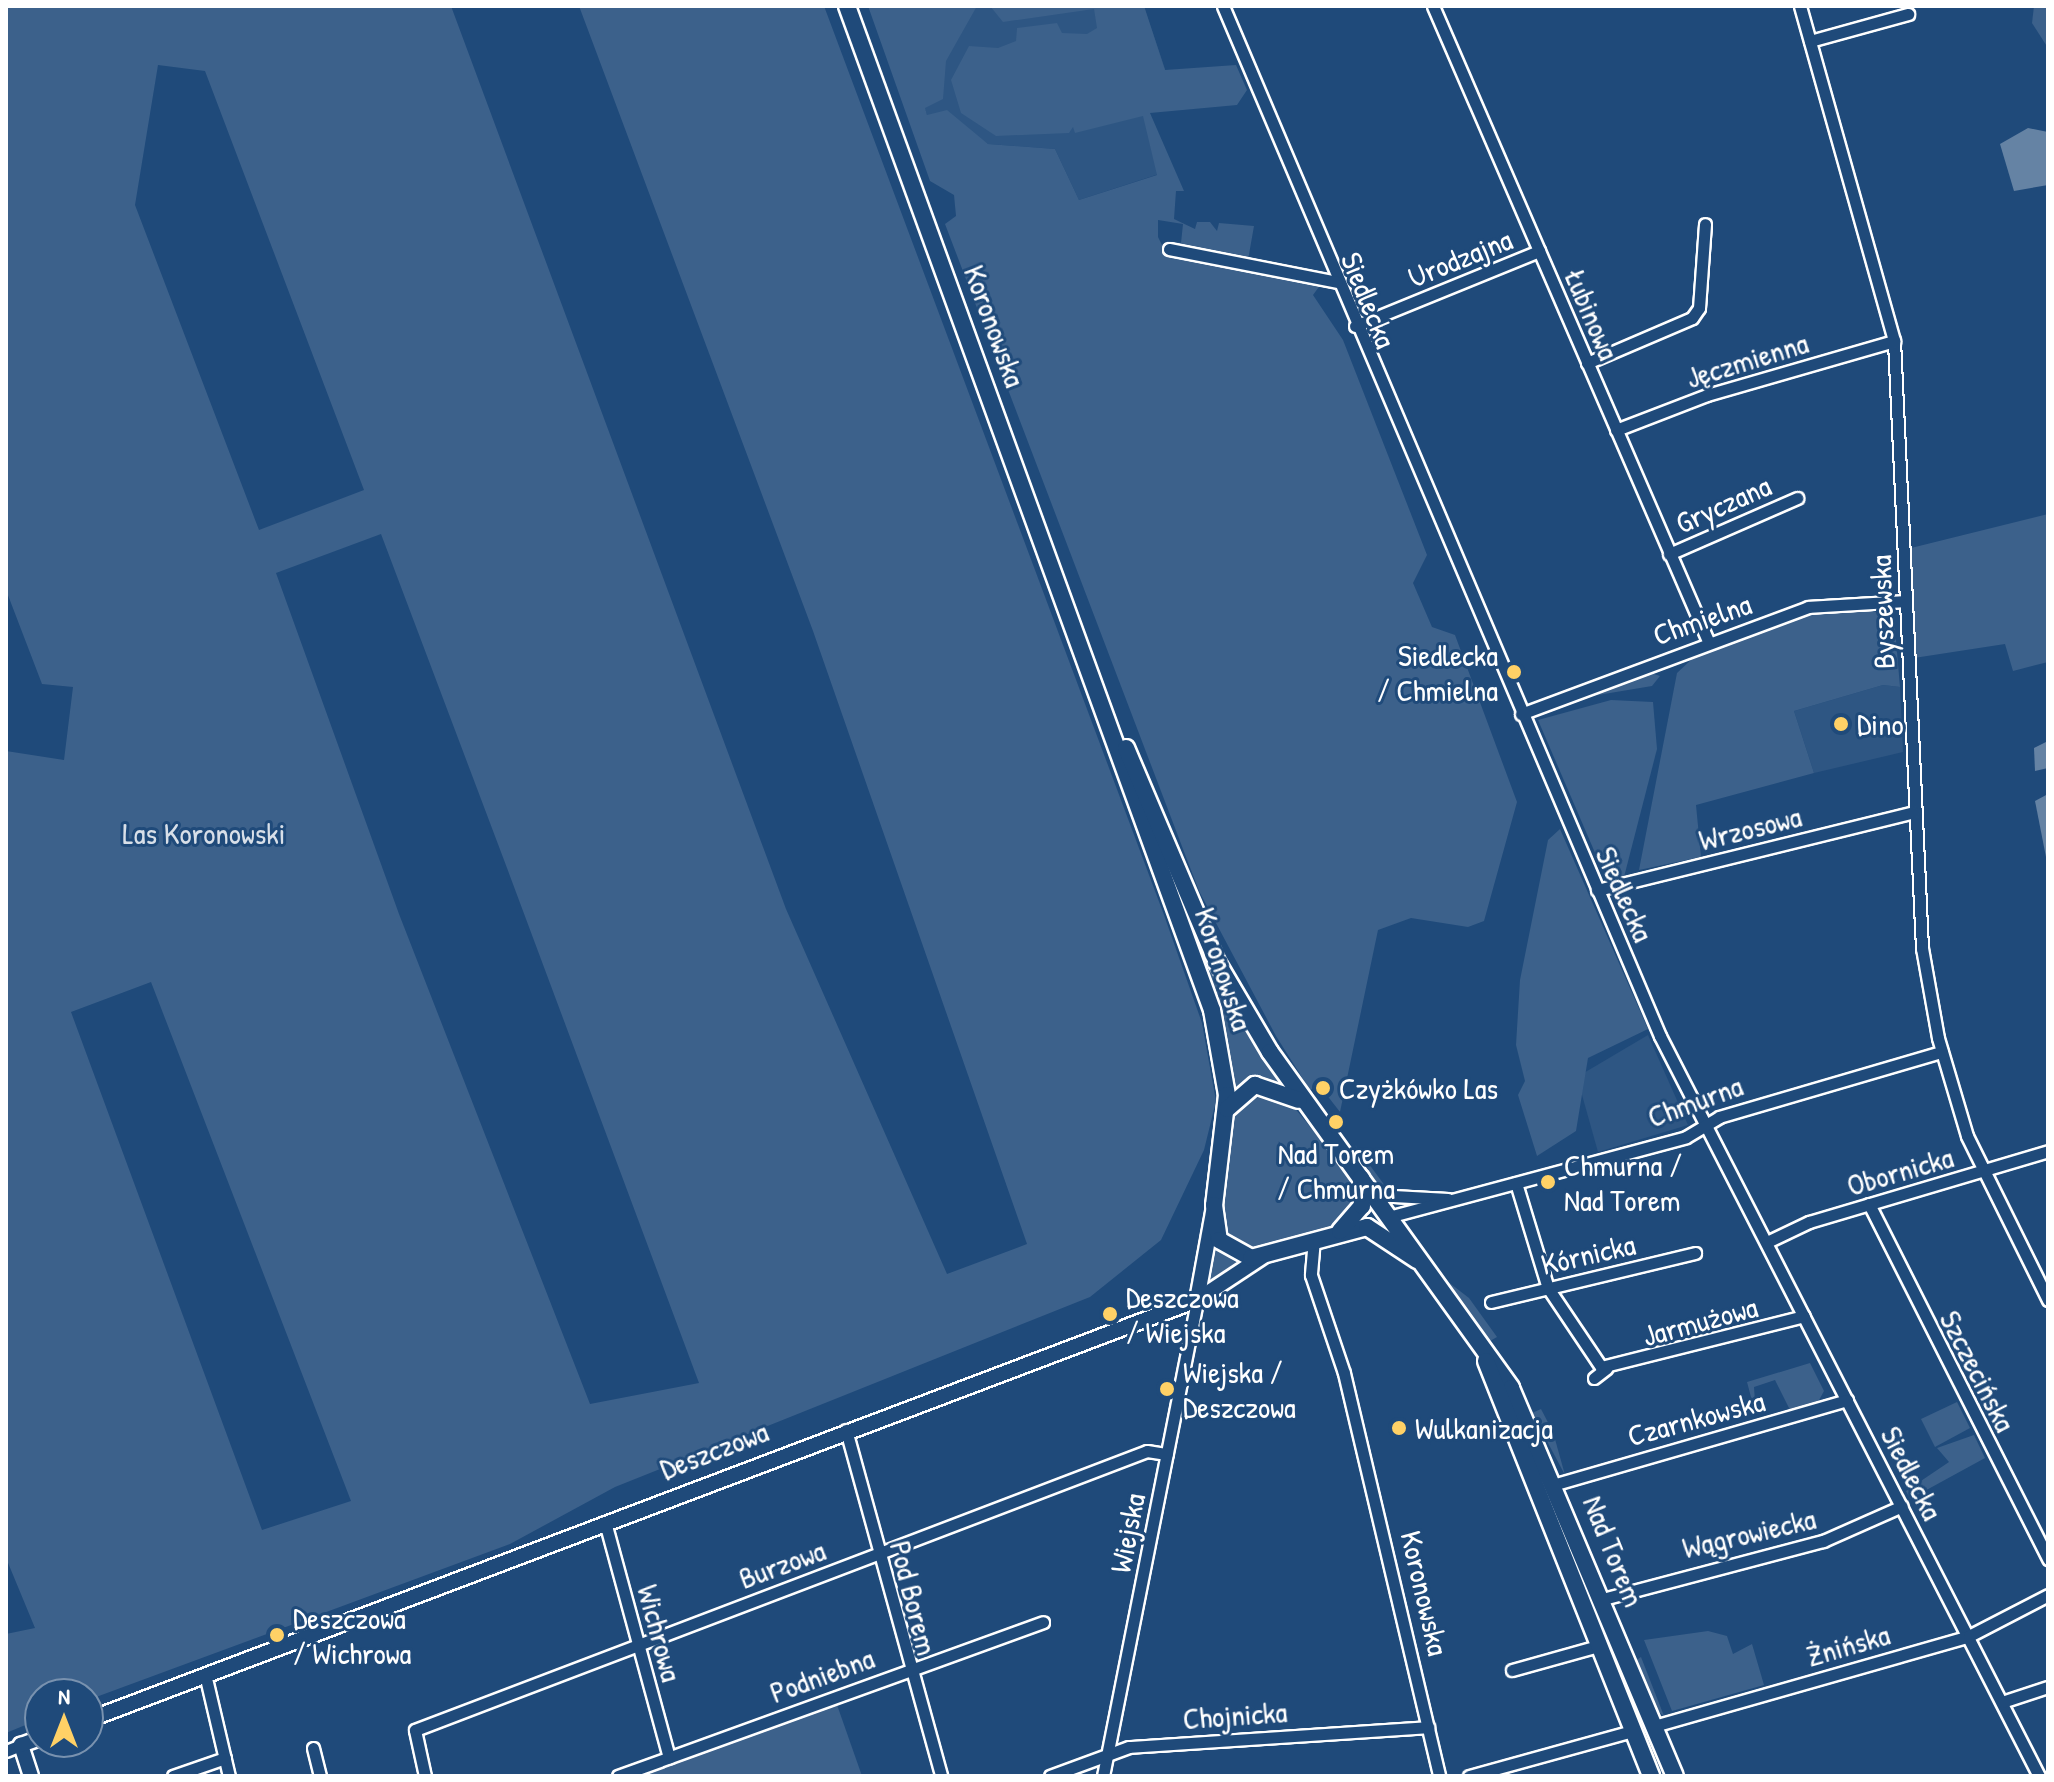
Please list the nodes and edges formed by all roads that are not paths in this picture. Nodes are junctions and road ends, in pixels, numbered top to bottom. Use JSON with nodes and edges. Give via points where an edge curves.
{"nodes":[{"id":1,"x":847,"y":6,"type":"edge"},
{"id":2,"x":1223,"y":6,"type":"edge"},
{"id":3,"x":1433,"y":6,"type":"edge"},
{"id":4,"x":1800,"y":6,"type":"edge"},
{"id":5,"x":1908,"y":14,"type":"dead end"},
{"id":6,"x":1810,"y":41,"type":"junction"},
{"id":7,"x":1705,"y":224,"type":"dead end"},
{"id":8,"x":1169,"y":249,"type":"dead end"},
{"id":9,"x":1539,"y":251,"type":"junction"},
{"id":10,"x":1337,"y":282,"type":"junction"},
{"id":11,"x":1355,"y":326,"type":"junction"},
{"id":12,"x":1894,"y":341,"type":"junction"},
{"id":13,"x":1587,"y":363,"type":"junction"},
{"id":14,"x":1616,"y":430,"type":"junction"},
{"id":15,"x":1797,"y":498,"type":"dead end"},
{"id":16,"x":1669,"y":554,"type":"junction"},
{"id":17,"x":1905,"y":601,"type":"junction"},
{"id":18,"x":1708,"y":641,"type":"junction"},
{"id":19,"x":1089,"y":667,"type":"junction"},
{"id":20,"x":1521,"y":714,"type":"junction"},
{"id":21,"x":1914,"y":812,"type":"junction"},
{"id":22,"x":1597,"y":890,"type":"junction"},
{"id":23,"x":1942,"y":1052,"type":"junction"},
{"id":24,"x":1307,"y":1105,"type":"junction"},
{"id":25,"x":1227,"y":1109,"type":"junction"},
{"id":26,"x":1706,"y":1126,"type":"junction"},
{"id":27,"x":2048,"y":1151,"type":"edge"},
{"id":28,"x":1983,"y":1171,"type":"junction"},
{"id":29,"x":1361,"y":1178,"type":"junction"},
{"id":30,"x":1516,"y":1183,"type":"junction"},
{"id":31,"x":1375,"y":1195,"type":"junction"},
{"id":32,"x":1465,"y":1197,"type":"junction"},
{"id":33,"x":1869,"y":1204,"type":"junction"},
{"id":34,"x":1214,"y":1205,"type":"junction"},
{"id":35,"x":1392,"y":1216,"type":"junction"},
{"id":36,"x":1347,"y":1229,"type":"junction"},
{"id":37,"x":1314,"y":1238,"type":"junction"},
{"id":38,"x":1767,"y":1242,"type":"junction"},
{"id":39,"x":1695,"y":1253,"type":"dead end"},
{"id":40,"x":1262,"y":1257,"type":"junction"},
{"id":41,"x":1417,"y":1260,"type":"junction"},
{"id":42,"x":1548,"y":1288,"type":"junction"},
{"id":43,"x":1197,"y":1300,"type":"junction"},
{"id":44,"x":2048,"y":1300,"type":"edge"},
{"id":45,"x":1491,"y":1302,"type":"dead end"},
{"id":46,"x":1804,"y":1316,"type":"junction"},
{"id":47,"x":1485,"y":1356,"type":"junction"},
{"id":48,"x":1607,"y":1368,"type":"junction"},
{"id":49,"x":1594,"y":1378,"type":"dead end"},
{"id":50,"x":1847,"y":1400,"type":"junction"},
{"id":51,"x":846,"y":1430,"type":"junction"},
{"id":52,"x":1167,"y":1454,"type":"junction"},
{"id":53,"x":1556,"y":1484,"type":"junction"},
{"id":54,"x":1902,"y":1506,"type":"junction"},
{"id":55,"x":605,"y":1522,"type":"junction"},
{"id":56,"x":878,"y":1555,"type":"junction"},
{"id":57,"x":2048,"y":1559,"type":"edge"},
{"id":58,"x":2048,"y":1595,"type":"edge"},
{"id":59,"x":1603,"y":1599,"type":"junction"},
{"id":60,"x":1043,"y":1622,"type":"dead end"},
{"id":61,"x":1969,"y":1636,"type":"junction"},
{"id":62,"x":639,"y":1644,"type":"junction"},
{"id":63,"x":1598,"y":1646,"type":"junction"},
{"id":64,"x":907,"y":1669,"type":"junction"},
{"id":65,"x":1512,"y":1670,"type":"dead end"},
{"id":66,"x":205,"y":1674,"type":"junction"},
{"id":67,"x":2048,"y":1687,"type":"edge"},
{"id":68,"x":2002,"y":1702,"type":"junction"},
{"id":69,"x":104,"y":1714,"type":"edge"},
{"id":70,"x":1654,"y":1726,"type":"junction"},
{"id":71,"x":1428,"y":1727,"type":"junction"},
{"id":72,"x":1632,"y":1731,"type":"junction"},
{"id":73,"x":24,"y":1744,"type":"edge"},
{"id":74,"x":21,"y":1745,"type":"junction"},
{"id":75,"x":313,"y":1748,"type":"dead end"},
{"id":76,"x":6,"y":1751,"type":"edge"},
{"id":77,"x":1108,"y":1753,"type":"junction"},
{"id":78,"x":669,"y":1757,"type":"junction"},
{"id":79,"x":225,"y":1758,"type":"junction"},
{"id":80,"x":31,"y":1776,"type":"edge"},
{"id":81,"x":173,"y":1776,"type":"edge"},
{"id":82,"x":229,"y":1776,"type":"edge"},
{"id":83,"x":320,"y":1776,"type":"edge"},
{"id":84,"x":425,"y":1776,"type":"edge"},
{"id":85,"x":618,"y":1776,"type":"edge"},
{"id":86,"x":941,"y":1776,"type":"edge"},
{"id":87,"x":1050,"y":1776,"type":"edge"},
{"id":88,"x":1103,"y":1776,"type":"edge"},
{"id":89,"x":1439,"y":1776,"type":"edge"},
{"id":90,"x":1469,"y":1776,"type":"edge"},
{"id":91,"x":1651,"y":1776,"type":"edge"},
{"id":92,"x":1675,"y":1776,"type":"edge"},
{"id":93,"x":2039,"y":1776,"type":"edge"}],
"edges":[{"from":1,"to":19,"type":"main road","name":"Koronowska"},
{"from":2,"to":10,"type":"street","name":"Siedlecka"},
{"from":3,"to":9,"type":"street","name":"Łubinowa"},
{"from":4,"to":6,"type":"street","name":"Byszewska"},
{"from":5,"to":6,"type":"street"},
{"from":6,"to":12,"type":"street","name":"Byszewska"},
{"from":7,"to":13,"type":"street","via":[[1699,308],[1692,318]]},
{"from":8,"to":10,"type":"street"},
{"from":9,"to":11,"type":"street","name":"Urodzajna"},
{"from":9,"to":13,"type":"street","name":"Łubinowa"},
{"from":10,"to":11,"type":"street","name":"Siedlecka"},
{"from":11,"to":20,"type":"street","name":"Siedlecka"},
{"from":12,"to":14,"type":"street","name":"Jęczmienna","via":[[1707,395]]},
{"from":12,"to":17,"type":"street","name":"Byszewska"},
{"from":13,"to":14,"type":"street","name":"Łubinowa"},
{"from":14,"to":16,"type":"street","name":"Łubinowa"},
{"from":15,"to":16,"type":"street","name":"Gryczana"},
{"from":16,"to":18,"type":"street","name":"Łubinowa"},
{"from":17,"to":18,"type":"street","name":"Chmielna","via":[[1833,601]]},
{"from":17,"to":21,"type":"street","name":"Byszewska"},
{"from":18,"to":20,"type":"street","name":"Chmielna"},
{"from":19,"to":24,"type":"main road","name":"Koronowska","via":[[1217,962]]},
{"from":19,"to":25,"type":"main road","name":"Koronowska","via":[[1212,1010]]},
{"from":20,"to":22,"type":"street","name":"Siedlecka"},
{"from":21,"to":22,"type":"street","name":"Wrzosowa"},
{"from":21,"to":23,"type":"street","name":"Byszewska","via":[[1922,948]]},
{"from":22,"to":26,"type":"street","name":"Siedlecka"},
{"from":23,"to":26,"type":"street","name":"Chmurna"},
{"from":23,"to":28,"type":"street","name":"Byszewska"},
{"from":24,"to":25,"type":"main road","via":[[1263,1084],[1242,1090]]},
{"from":24,"to":29,"type":"main road","name":"Koronowska"},
{"from":25,"to":34,"type":"main road","name":"Koronowska"},
{"from":26,"to":30,"type":"street","name":"Chmurna"},
{"from":26,"to":38,"type":"street","name":"Siedlecka"},
{"from":27,"to":28,"type":"street","name":"Obornicka"},
{"from":28,"to":33,"type":"street","name":"Obornicka"},
{"from":28,"to":44,"type":"street","name":"Byszewska"},
{"from":29,"to":31,"type":"main road","name":"Koronowska"},
{"from":29,"to":36,"type":"main road","via":[[1362,1206]]},
{"from":30,"to":32,"type":"street","name":"Chmurna"},
{"from":30,"to":42,"type":"street","name":"Jarmużowa"},
{"from":31,"to":32,"type":"street","name":"Chmurna"},
{"from":31,"to":35,"type":"main road","name":"Koronowska"},
{"from":32,"to":35,"type":"street","name":"Chmurna"},
{"from":33,"to":38,"type":"street","name":"Obornicka"},
{"from":33,"to":57,"type":"street","name":"Szczecińska"},
{"from":34,"to":40,"type":"main road","via":[[1225,1248]]},
{"from":34,"to":43,"type":"street","name":"Koronowska"},
{"from":35,"to":36,"type":"street","name":"Chmurna"},
{"from":35,"to":41,"type":"main road","name":"Nad Torem"},
{"from":36,"to":37,"type":"main road","name":"Deszczowa"},
{"from":36,"to":41,"type":"main road","name":"Nad Torem","via":[[1382,1230]]},
{"from":37,"to":40,"type":"main road","name":"Deszczowa"},
{"from":37,"to":71,"type":"street","name":"Koronowska","via":[[1312,1281],[1344,1373]]},
{"from":38,"to":46,"type":"street","name":"Siedlecka"},
{"from":39,"to":42,"type":"street","name":"Kórnicka"},
{"from":40,"to":43,"type":"street","name":"Deszczowa"},
{"from":41,"to":47,"type":"main road","name":"Nad Torem"},
{"from":42,"to":45,"type":"street","name":"Kórnicka"},
{"from":42,"to":48,"type":"street","name":"Jarmużowa","via":[[1591,1356]]},
{"from":43,"to":51,"type":"street","name":"Deszczowa"},
{"from":43,"to":52,"type":"street","name":"Wiejska"},
{"from":46,"to":48,"type":"street","name":"Jarmużowa"},
{"from":46,"to":50,"type":"street","name":"Siedlecka"},
{"from":47,"to":53,"type":"main road","name":"Nad Torem","via":[[1511,1388]]},
{"from":47,"to":63,"type":"main road","name":"Nad Torem"},
{"from":48,"to":49,"type":"street","name":"Jarmużowa"},
{"from":50,"to":53,"type":"street","name":"Czarnkowska"},
{"from":50,"to":54,"type":"street","name":"Siedlecka"},
{"from":51,"to":55,"type":"street","name":"Deszczowa"},
{"from":51,"to":56,"type":"street","name":"Pod Borem"},
{"from":52,"to":56,"type":"street","name":"Burzowa","via":[[1147,1451]]},
{"from":52,"to":77,"type":"street","name":"Wiejska"},
{"from":53,"to":59,"type":"main road","name":"Nad Torem"},
{"from":54,"to":59,"type":"street","name":"Wągrowiecka","via":[[1823,1541]]},
{"from":54,"to":61,"type":"street","name":"Siedlecka"},
{"from":55,"to":62,"type":"street","name":"Wichrowa"},
{"from":55,"to":66,"type":"street","name":"Deszczowa"},
{"from":56,"to":62,"type":"street","name":"Burzowa"},
{"from":56,"to":64,"type":"street","name":"Pod Borem"},
{"from":58,"to":61,"type":"street","name":"Żnińska"},
{"from":59,"to":70,"type":"main road","name":"Nad Torem"},
{"from":60,"to":64,"type":"street","name":"Podniebna"},
{"from":61,"to":68,"type":"street","name":"Siedlecka"},
{"from":61,"to":70,"type":"street","name":"Żnińska"},
{"from":62,"to":78,"type":"street","name":"Wichrowa"},
{"from":62,"to":84,"type":"street","name":"Burzowa","via":[[415,1730]]},
{"from":63,"to":65,"type":"street"},
{"from":63,"to":72,"type":"main road","name":"Nad Torem"},
{"from":64,"to":78,"type":"street","name":"Podniebna"},
{"from":64,"to":86,"type":"street","name":"Pod Borem"},
{"from":66,"to":69,"type":"street","name":"Deszczowa"},
{"from":66,"to":79,"type":"street"},
{"from":67,"to":68,"type":"street"},
{"from":68,"to":93,"type":"street","name":"Siedlecka"},
{"from":70,"to":92,"type":"main road","name":"Nad Torem"},
{"from":71,"to":77,"type":"street","name":"Chojnicka"},
{"from":71,"to":89,"type":"street","name":"Koronowska"},
{"from":72,"to":90,"type":"street"},
{"from":72,"to":91,"type":"main road","name":"Nad Torem"},
{"from":73,"to":74,"type":"street"},
{"from":74,"to":76,"type":"street"},
{"from":74,"to":80,"type":"street"},
{"from":75,"to":83,"type":"street"},
{"from":77,"to":87,"type":"street","name":"Chojnicka"},
{"from":77,"to":88,"type":"street","name":"Wiejska"},
{"from":78,"to":85,"type":"street","name":"Podniebna"},
{"from":79,"to":81,"type":"street"},
{"from":79,"to":82,"type":"street"}]}
